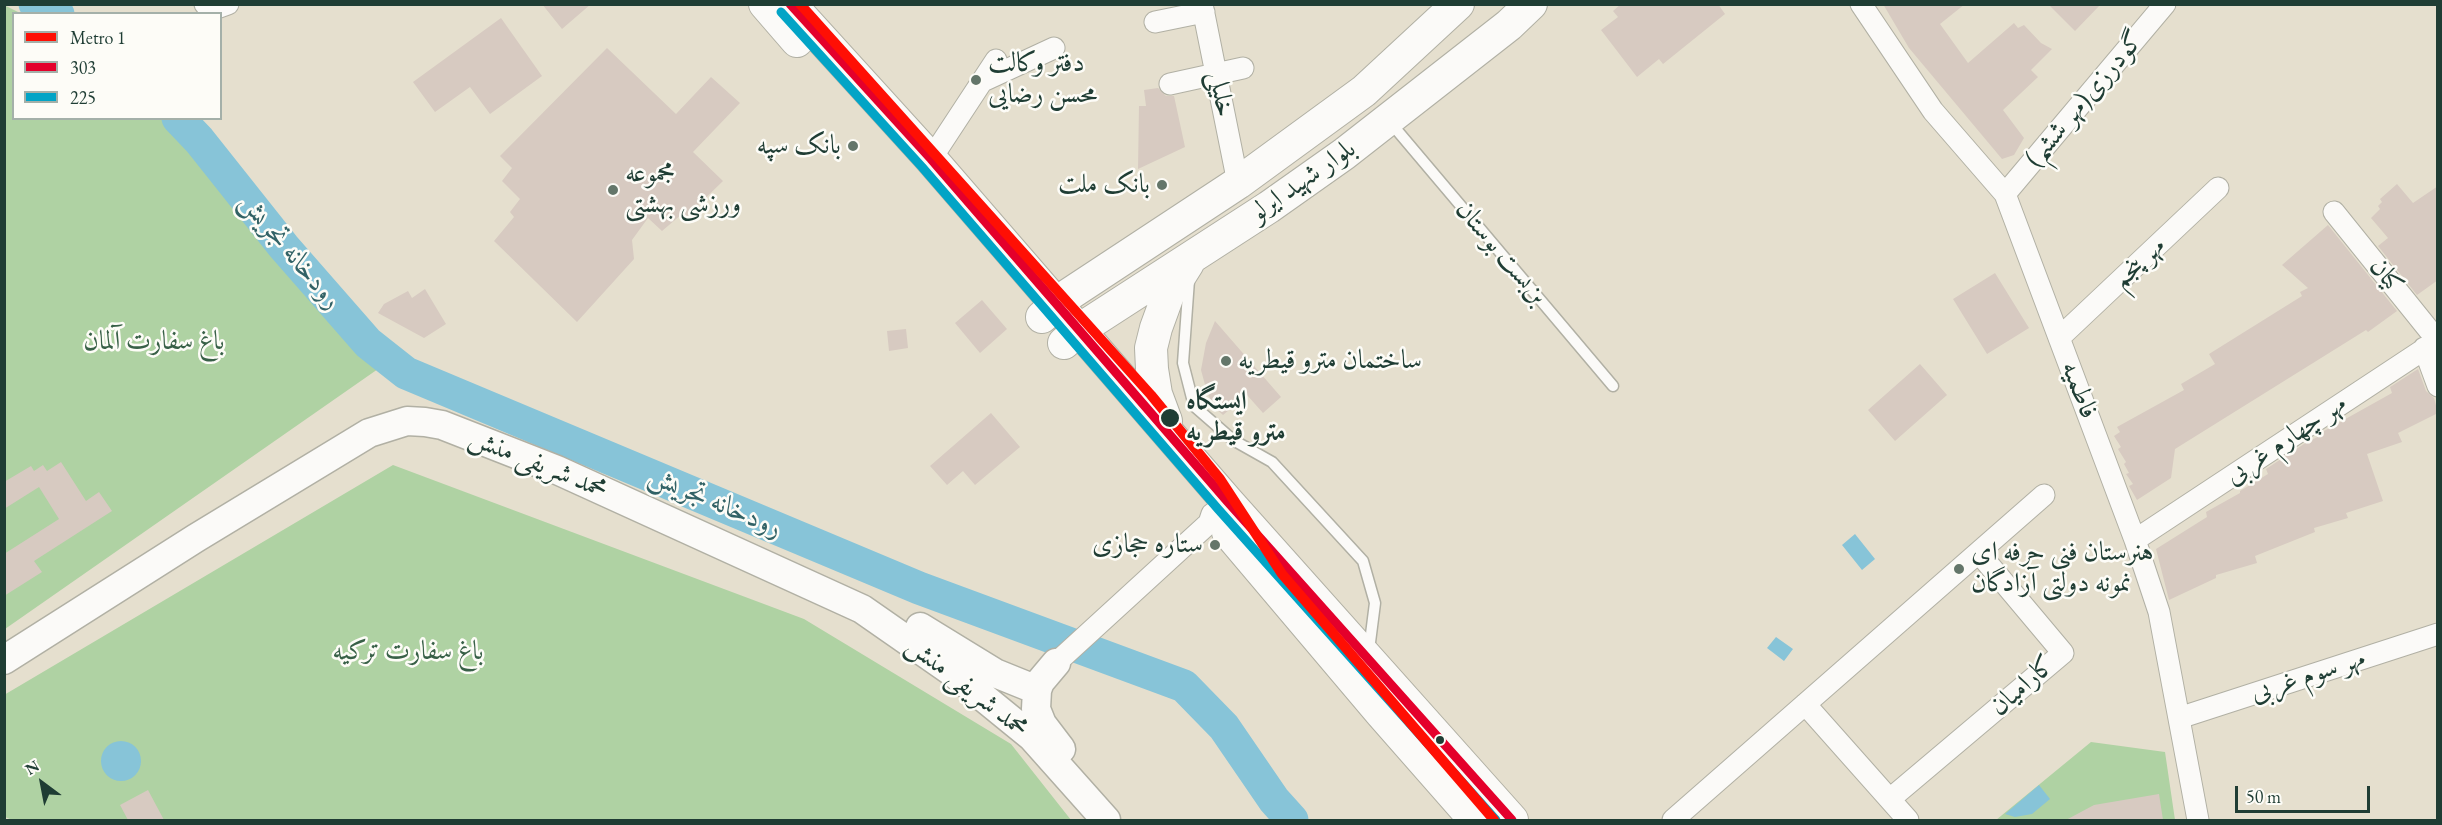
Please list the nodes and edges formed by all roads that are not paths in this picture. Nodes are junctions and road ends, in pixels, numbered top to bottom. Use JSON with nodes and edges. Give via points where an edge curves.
{"nodes":[{"id":1,"x":205,"y":4,"type":"edge"},
{"id":2,"x":228,"y":4,"type":"edge"},
{"id":3,"x":765,"y":4,"type":"edge"},
{"id":4,"x":790,"y":4,"type":"edge"},
{"id":5,"x":1458,"y":4,"type":"edge"},
{"id":6,"x":1532,"y":4,"type":"edge"},
{"id":7,"x":2165,"y":4,"type":"edge"},
{"id":8,"x":1867,"y":7,"type":"edge"},
{"id":9,"x":1203,"y":8,"type":"edge"},
{"id":10,"x":1155,"y":22,"type":"dead end"},
{"id":11,"x":1054,"y":48,"type":"dead end"},
{"id":12,"x":996,"y":60,"type":"dead end"},
{"id":13,"x":1243,"y":68,"type":"dead end"},
{"id":14,"x":1217,"y":73,"type":"junction"},
{"id":15,"x":985,"y":80,"type":"junction"},
{"id":16,"x":1170,"y":84,"type":"dead end"},
{"id":17,"x":1388,"y":119,"type":"junction"},
{"id":18,"x":931,"y":159,"type":"junction"},
{"id":19,"x":1238,"y":183,"type":"junction"},
{"id":20,"x":2218,"y":188,"type":"dead end"},
{"id":21,"x":2005,"y":194,"type":"junction"},
{"id":22,"x":2334,"y":212,"type":"dead end"},
{"id":23,"x":1194,"y":254,"type":"junction"},
{"id":24,"x":1049,"y":311,"type":"junction"},
{"id":25,"x":1071,"y":337,"type":"junction"},
{"id":26,"x":2059,"y":338,"type":"junction"},
{"id":27,"x":2433,"y":343,"type":"edge"},
{"id":28,"x":1613,"y":386,"type":"dead end"},
{"id":29,"x":2438,"y":386,"type":"edge"},
{"id":30,"x":1171,"y":433,"type":"junction"},
{"id":31,"x":2044,"y":495,"type":"dead end"},
{"id":32,"x":1212,"y":514,"type":"junction"},
{"id":33,"x":2135,"y":540,"type":"junction"},
{"id":34,"x":1978,"y":553,"type":"junction"},
{"id":35,"x":2438,"y":634,"type":"edge"},
{"id":36,"x":4,"y":645,"type":"edge"},
{"id":37,"x":1053,"y":657,"type":"joint"},
{"id":38,"x":1368,"y":657,"type":"junction"},
{"id":39,"x":4,"y":660,"type":"edge"},
{"id":40,"x":1030,"y":687,"type":"junction"},
{"id":41,"x":1805,"y":704,"type":"junction"},
{"id":42,"x":2179,"y":718,"type":"junction"},
{"id":43,"x":1037,"y":730,"type":"junction"},
{"id":44,"x":1890,"y":799,"type":"junction"},
{"id":45,"x":1106,"y":820,"type":"edge"},
{"id":46,"x":1124,"y":820,"type":"edge"},
{"id":47,"x":1475,"y":820,"type":"edge"},
{"id":48,"x":1512,"y":820,"type":"edge"},
{"id":49,"x":1673,"y":820,"type":"edge"},
{"id":50,"x":1908,"y":820,"type":"edge"},
{"id":51,"x":2198,"y":820,"type":"edge"}],
"edges":[{"from":1,"to":2,"type":"street","via":[[217,8]]},
{"from":3,"to":24,"type":"main road"},
{"from":4,"to":18,"type":"main road"},
{"from":5,"to":19,"type":"main road","name":"بلوار شهید ایرلو","via":[[1364,91]]},
{"from":6,"to":17,"type":"main road","name":"بلوار شهید ایرلو"},
{"from":7,"to":21,"type":"street","name":"گودرزی(مهر ششم)"},
{"from":8,"to":21,"type":"street","name":"فاطمیه","via":[[1933,111]]},
{"from":9,"to":10,"type":"street"},
{"from":9,"to":14,"type":"street","name":"خلیلی"},
{"from":11,"to":15,"type":"street"},
{"from":12,"to":15,"type":"street"},
{"from":13,"to":14,"type":"street"},
{"from":14,"to":16,"type":"street"},
{"from":14,"to":19,"type":"street","name":"خلیلی"},
{"from":15,"to":18,"type":"street"},
{"from":17,"to":23,"type":"main road","name":"بلوار شهید ایرلو","via":[[1269,207]]},
{"from":17,"to":28,"type":"lane","name":"بن‌بست بوستان"},
{"from":18,"to":24,"type":"main road"},
{"from":19,"to":24,"type":"main road","name":"بلوار شهید ایرلو"},
{"from":20,"to":26,"type":"street","name":"مهر پنجم"},
{"from":21,"to":26,"type":"street","name":"فاطمیه"},
{"from":22,"to":27,"type":"street","name":"کیان"},
{"from":23,"to":25,"type":"main road","name":"بلوار شهید ایرلو"},
{"from":23,"to":30,"type":"main road","via":[[1168,296],[1151,348],[1156,394]]},
{"from":23,"to":38,"type":"lane","via":[[1183,363],[1194,406],[1233,440],[1272,462],[1363,561],[1375,603]]},
{"from":24,"to":25,"type":"main road"},
{"from":25,"to":30,"type":"main road"},
{"from":25,"to":32,"type":"main road"},
{"from":26,"to":33,"type":"street","name":"فاطمیه"},
{"from":27,"to":29,"type":"street","name":"کیان"},
{"from":27,"to":33,"type":"street","name":"مهر چهارم غربی"},
{"from":30,"to":38,"type":"main road"},
{"from":31,"to":34,"type":"street"},
{"from":32,"to":37,"type":"street"},
{"from":32,"to":47,"type":"main road"},
{"from":33,"to":42,"type":"street","name":"فاطمیه","via":[[2160,612]]},
{"from":34,"to":41,"type":"street"},
{"from":34,"to":44,"type":"street","name":"کارامیان","via":[[2063,652]]},
{"from":35,"to":42,"type":"street","name":"مهر سوم غربی"},
{"from":36,"to":40,"type":"street","name":"محمد شریفی منش","via":[[368,416],[401,405],[421,405],[459,415],[544,450],[724,530],[897,613],[996,673]]},
{"from":37,"to":40,"type":"street"},
{"from":38,"to":48,"type":"main road"},
{"from":39,"to":43,"type":"street","name":"محمد شریفی منش","via":[[369,432],[406,421],[425,422],[557,470],[862,609]]},
{"from":40,"to":43,"type":"street","via":[[1022,708]]},
{"from":41,"to":44,"type":"street"},
{"from":41,"to":49,"type":"street"},
{"from":42,"to":51,"type":"street","name":"فاطمیه"},
{"from":43,"to":45,"type":"street","name":"محمد شریفی منش"},
{"from":43,"to":46,"type":"street","name":"محمد شریفی منش"},
{"from":44,"to":50,"type":"street"}]}
